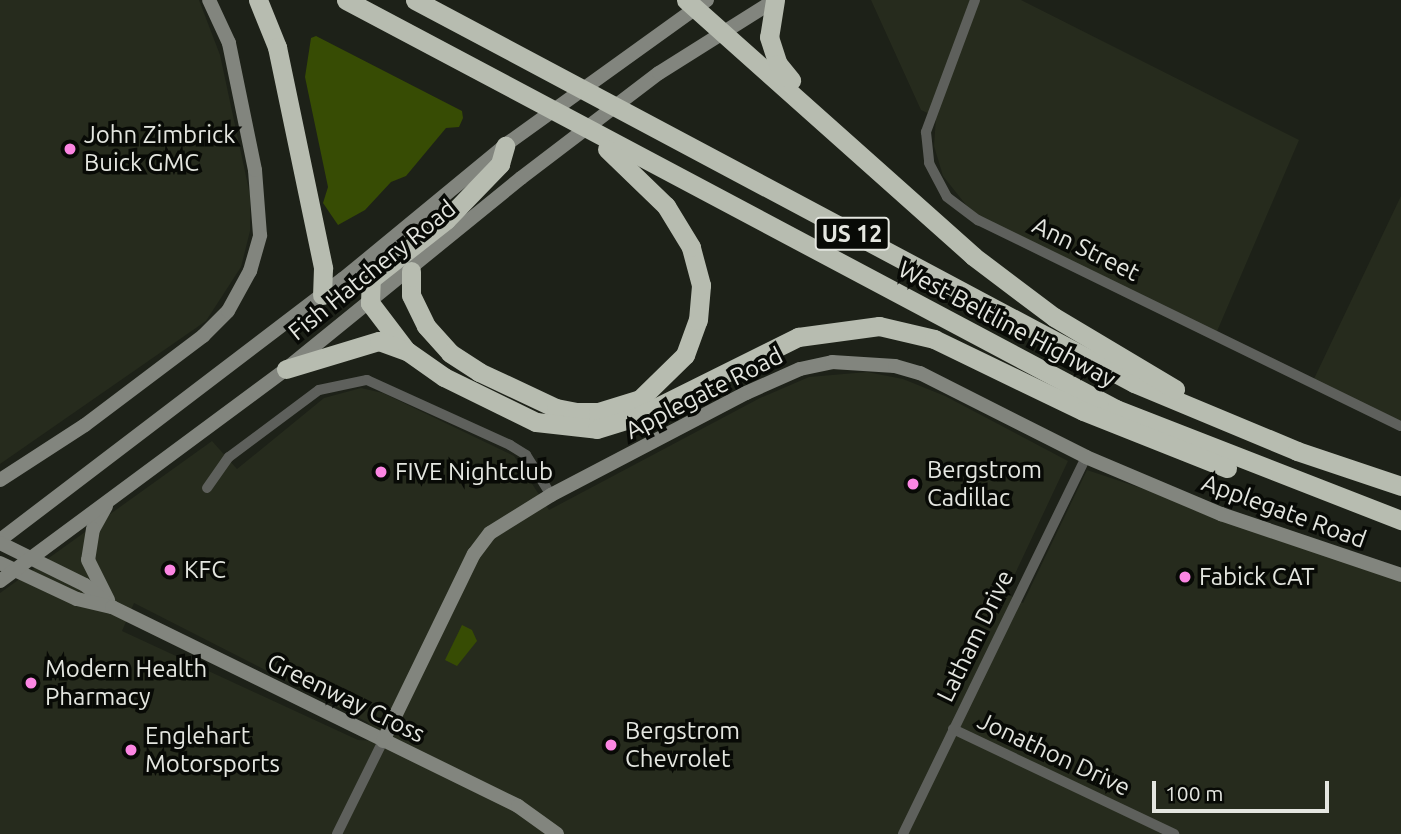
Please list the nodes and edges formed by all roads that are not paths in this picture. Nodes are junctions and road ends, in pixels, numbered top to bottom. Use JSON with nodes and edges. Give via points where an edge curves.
{"nodes":[{"id":1,"x":209,"y":0,"type":"edge"},
{"id":2,"x":258,"y":0,"type":"edge"},
{"id":3,"x":346,"y":0,"type":"edge"},
{"id":4,"x":415,"y":0,"type":"edge"},
{"id":5,"x":775,"y":0,"type":"edge"},
{"id":6,"x":975,"y":0,"type":"edge"},
{"id":7,"x":696,"y":3,"type":"edge"},
{"id":8,"x":724,"y":32,"type":"junction"},
{"id":9,"x":586,"y":129,"type":"junction"},
{"id":10,"x":507,"y":145,"type":"junction"},
{"id":11,"x":868,"y":162,"type":"junction"},
{"id":12,"x":411,"y":271,"type":"junction"},
{"id":13,"x":322,"y":295,"type":"junction"},
{"id":14,"x":370,"y":303,"type":"junction"},
{"id":15,"x":407,"y":351,"type":"junction"},
{"id":16,"x":286,"y":369,"type":"junction"},
{"id":17,"x":1401,"y":426,"type":"edge"},
{"id":18,"x":1297,"y":451,"type":"junction"},
{"id":19,"x":1086,"y":457,"type":"junction"},
{"id":20,"x":0,"y":480,"type":"edge"},
{"id":21,"x":1401,"y":486,"type":"edge"},
{"id":22,"x":207,"y":488,"type":"dead end"},
{"id":23,"x":551,"y":495,"type":"junction"},
{"id":24,"x":114,"y":496,"type":"junction"},
{"id":25,"x":1358,"y":506,"type":"junction"},
{"id":26,"x":1401,"y":520,"type":"edge"},
{"id":27,"x":0,"y":542,"type":"edge"},
{"id":28,"x":32,"y":558,"type":"junction"},
{"id":29,"x":0,"y":563,"type":"edge"},
{"id":30,"x":14,"y":570,"type":"junction"},
{"id":31,"x":1401,"y":575,"type":"edge"},
{"id":32,"x":0,"y":581,"type":"edge"},
{"id":33,"x":111,"y":607,"type":"junction"},
{"id":34,"x":953,"y":729,"type":"junction"},
{"id":35,"x":383,"y":741,"type":"junction"},
{"id":36,"x":337,"y":834,"type":"edge"},
{"id":37,"x":557,"y":834,"type":"edge"},
{"id":38,"x":903,"y":834,"type":"edge"},
{"id":39,"x":1174,"y":834,"type":"edge"}],
"edges":[{"from":1,"to":20,"type":"street","via":[[229,43],[256,170],[260,235],[250,271],[228,311],[203,336],[85,425]]},
{"from":2,"to":13,"type":"highway","via":[[277,47],[323,268]]},
{"from":3,"to":9,"type":"highway","name":"West Beltline Highway","number":"US 12"},
{"from":4,"to":18,"type":"highway","name":"West Beltline Highway","number":"US 12","via":[[1073,352],[1134,383]]},
{"from":5,"to":8,"type":"street","name":"Fish Hatchery Road"},
{"from":5,"to":11,"type":"highway","via":[[769,37],[778,64]]},
{"from":6,"to":17,"type":"street","name":"Ann Street","via":[[926,132],[929,163],[947,197],[978,220]]},
{"from":7,"to":8,"type":"highway"},
{"from":7,"to":10,"type":"street","name":"Fish Hatchery Road"},
{"from":8,"to":11,"type":"highway"},
{"from":8,"to":12,"type":"street","name":"Fish Hatchery Road","via":[[659,73],[539,164]]},
{"from":9,"to":12,"type":"highway","via":[[666,206],[698,268],[701,301],[693,337],[685,355],[657,386],[622,407],[598,412],[556,408],[529,396],[466,364],[436,340],[411,295]]},
{"from":9,"to":25,"type":"highway","name":"West Beltline Highway","number":"US 12","via":[[1116,409]]},
{"from":10,"to":13,"type":"street","name":"Fish Hatchery Road"},
{"from":10,"to":14,"type":"highway","via":[[500,164],[446,220],[371,279]]},
{"from":11,"to":18,"type":"highway","via":[[973,256],[1054,317],[1160,381]]},
{"from":12,"to":14,"type":"street","name":"Fish Hatchery Road"},
{"from":13,"to":27,"type":"street","name":"Fish Hatchery Road"},
{"from":14,"to":15,"type":"highway"},
{"from":14,"to":16,"type":"street","name":"Fish Hatchery Road"},
{"from":15,"to":16,"type":"highway","via":[[379,341]]},
{"from":15,"to":25,"type":"highway","via":[[444,377],[536,422],[578,430],[639,416],[797,337],[878,326],[934,339],[1175,450]]},
{"from":16,"to":24,"type":"street","name":"Fish Hatchery Road"},
{"from":18,"to":21,"type":"highway","name":"West Beltline Highway","number":"US 12"},
{"from":19,"to":23,"type":"street","name":"Applegate Road","via":[[920,373],[895,366],[832,362],[800,369],[746,393]]},
{"from":19,"to":31,"type":"street","name":"Applegate Road","via":[[1247,524]]},
{"from":19,"to":34,"type":"street","name":"Latham Drive"},
{"from":22,"to":23,"type":"street","via":[[229,457],[319,390],[367,380],[526,455]]},
{"from":23,"to":35,"type":"street","name":"Applegate Road","via":[[490,533],[474,554]]},
{"from":24,"to":28,"type":"street","name":"Fish Hatchery Road"},
{"from":24,"to":33,"type":"street","via":[[97,520],[88,551],[90,568]]},
{"from":25,"to":26,"type":"highway","name":"West Beltline Highway","number":"US 12"},
{"from":27,"to":28,"type":"street","name":"Greenway Cross"},
{"from":28,"to":30,"type":"street","name":"Fish Hatchery Road"},
{"from":28,"to":33,"type":"street","name":"Greenway Cross","via":[[85,585]]},
{"from":29,"to":30,"type":"street","name":"Greenway Cross"},
{"from":30,"to":32,"type":"street","name":"Fish Hatchery Road"},
{"from":30,"to":33,"type":"street","name":"Greenway Cross","via":[[77,599]]},
{"from":33,"to":35,"type":"street","name":"Greenway Cross"},
{"from":34,"to":38,"type":"street","name":"Latham Drive"},
{"from":34,"to":39,"type":"street","name":"Jonathon Drive"},
{"from":35,"to":36,"type":"street"},
{"from":35,"to":37,"type":"street","name":"Greenway Cross","via":[[518,806]]}]}
